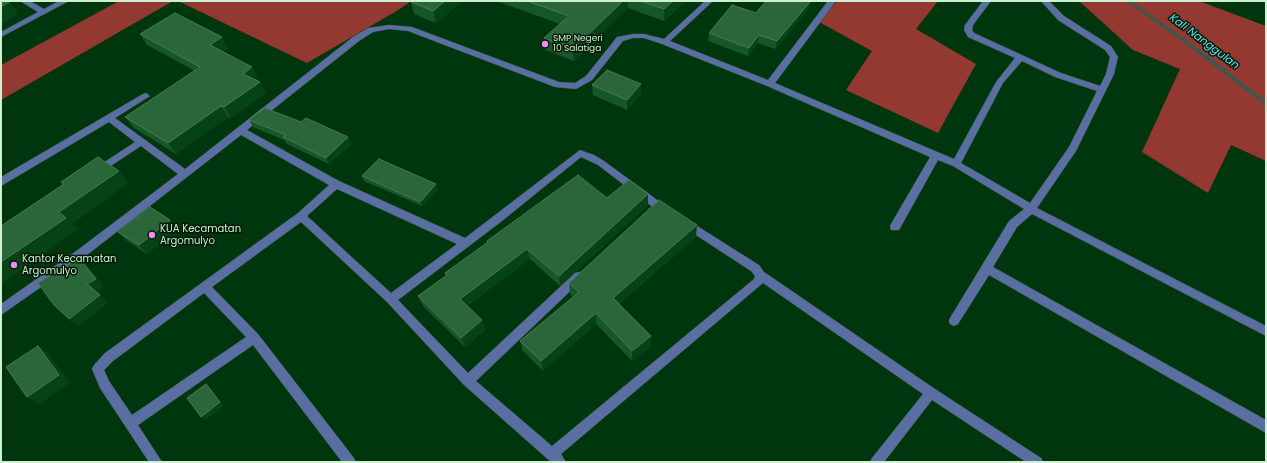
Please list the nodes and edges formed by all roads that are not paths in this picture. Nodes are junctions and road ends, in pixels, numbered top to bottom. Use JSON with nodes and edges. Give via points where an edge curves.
{"nodes":[{"id":1,"x":24,"y":1,"type":"edge"},
{"id":2,"x":65,"y":1,"type":"edge"},
{"id":3,"x":709,"y":1,"type":"edge"},
{"id":4,"x":832,"y":1,"type":"edge"},
{"id":5,"x":987,"y":1,"type":"edge"},
{"id":6,"x":1045,"y":1,"type":"edge"},
{"id":7,"x":44,"y":12,"type":"junction"},
{"id":8,"x":1,"y":34,"type":"edge"},
{"id":9,"x":665,"y":42,"type":"junction"},
{"id":10,"x":1020,"y":58,"type":"junction"},
{"id":11,"x":770,"y":84,"type":"junction"},
{"id":12,"x":1102,"y":90,"type":"junction"},
{"id":13,"x":146,"y":96,"type":"dead end"},
{"id":14,"x":109,"y":118,"type":"junction"},
{"id":15,"x":241,"y":131,"type":"junction"},
{"id":16,"x":141,"y":142,"type":"junction"},
{"id":17,"x":936,"y":155,"type":"junction"},
{"id":18,"x":956,"y":164,"type":"junction"},
{"id":19,"x":185,"y":174,"type":"junction"},
{"id":20,"x":90,"y":176,"type":"edge"},
{"id":21,"x":1,"y":182,"type":"edge"},
{"id":22,"x":336,"y":184,"type":"junction"},
{"id":23,"x":1031,"y":208,"type":"junction"},
{"id":24,"x":667,"y":212,"type":"edge"},
{"id":25,"x":301,"y":216,"type":"junction"},
{"id":26,"x":678,"y":218,"type":"edge"},
{"id":27,"x":896,"y":227,"type":"dead end"},
{"id":28,"x":466,"y":243,"type":"junction"},
{"id":29,"x":987,"y":269,"type":"junction"},
{"id":30,"x":587,"y":270,"type":"edge"},
{"id":31,"x":760,"y":275,"type":"junction"},
{"id":32,"x":204,"y":286,"type":"junction"},
{"id":33,"x":391,"y":299,"type":"junction"},
{"id":34,"x":1,"y":310,"type":"edge"},
{"id":35,"x":954,"y":321,"type":"dead end"},
{"id":36,"x":1266,"y":331,"type":"edge"},
{"id":37,"x":254,"y":338,"type":"junction"},
{"id":38,"x":468,"y":381,"type":"junction"},
{"id":39,"x":931,"y":393,"type":"junction"},
{"id":40,"x":131,"y":423,"type":"junction"},
{"id":41,"x":1266,"y":427,"type":"edge"},
{"id":42,"x":552,"y":454,"type":"junction"},
{"id":43,"x":156,"y":462,"type":"edge"},
{"id":44,"x":350,"y":462,"type":"edge"},
{"id":45,"x":560,"y":462,"type":"edge"},
{"id":46,"x":876,"y":462,"type":"edge"},
{"id":47,"x":1037,"y":462,"type":"edge"}],
"edges":[{"from":1,"to":7,"type":"street"},
{"from":2,"to":7,"type":"street"},
{"from":3,"to":9,"type":"street"},
{"from":4,"to":11,"type":"street"},
{"from":5,"to":10,"type":"street","via":[[968,30],[971,35]]},
{"from":6,"to":12,"type":"street","via":[[1060,18],[1108,48],[1114,57],[1110,74]]},
{"from":7,"to":8,"type":"street"},
{"from":9,"to":11,"type":"street"},
{"from":9,"to":15,"type":"street","via":[[644,36],[620,40],[589,78],[576,86],[551,82],[409,29],[382,27],[356,39]]},
{"from":10,"to":12,"type":"street","via":[[1058,75]]},
{"from":10,"to":18,"type":"street","via":[[1000,82]]},
{"from":11,"to":17,"type":"street"},
{"from":12,"to":23,"type":"street","via":[[1073,148]]},
{"from":13,"to":14,"type":"street"},
{"from":14,"to":16,"type":"street"},
{"from":14,"to":21,"type":"street"},
{"from":15,"to":19,"type":"street"},
{"from":15,"to":22,"type":"street"},
{"from":16,"to":19,"type":"street"},
{"from":16,"to":20,"type":"street"},
{"from":17,"to":18,"type":"street"},
{"from":17,"to":27,"type":"street"},
{"from":18,"to":23,"type":"street"},
{"from":19,"to":34,"type":"street","via":[[83,252]]},
{"from":22,"to":25,"type":"street"},
{"from":22,"to":28,"type":"street"},
{"from":23,"to":29,"type":"street","via":[[1013,224]]},
{"from":23,"to":36,"type":"street"},
{"from":24,"to":28,"type":"street","via":[[654,208],[601,163],[591,156],[580,153]]},
{"from":25,"to":32,"type":"street"},
{"from":25,"to":33,"type":"street"},
{"from":26,"to":31,"type":"street","via":[[755,268]]},
{"from":28,"to":33,"type":"street"},
{"from":29,"to":35,"type":"street"},
{"from":29,"to":41,"type":"street"},
{"from":30,"to":38,"type":"street"},
{"from":31,"to":39,"type":"street"},
{"from":31,"to":42,"type":"street","via":[[759,281]]},
{"from":32,"to":37,"type":"street"},
{"from":32,"to":40,"type":"street","via":[[109,357],[98,369],[104,384]]},
{"from":33,"to":38,"type":"street"},
{"from":37,"to":40,"type":"street"},
{"from":37,"to":44,"type":"street"},
{"from":38,"to":42,"type":"street"},
{"from":39,"to":46,"type":"street"},
{"from":39,"to":47,"type":"street"},
{"from":40,"to":43,"type":"street"},
{"from":42,"to":45,"type":"street"}]}
